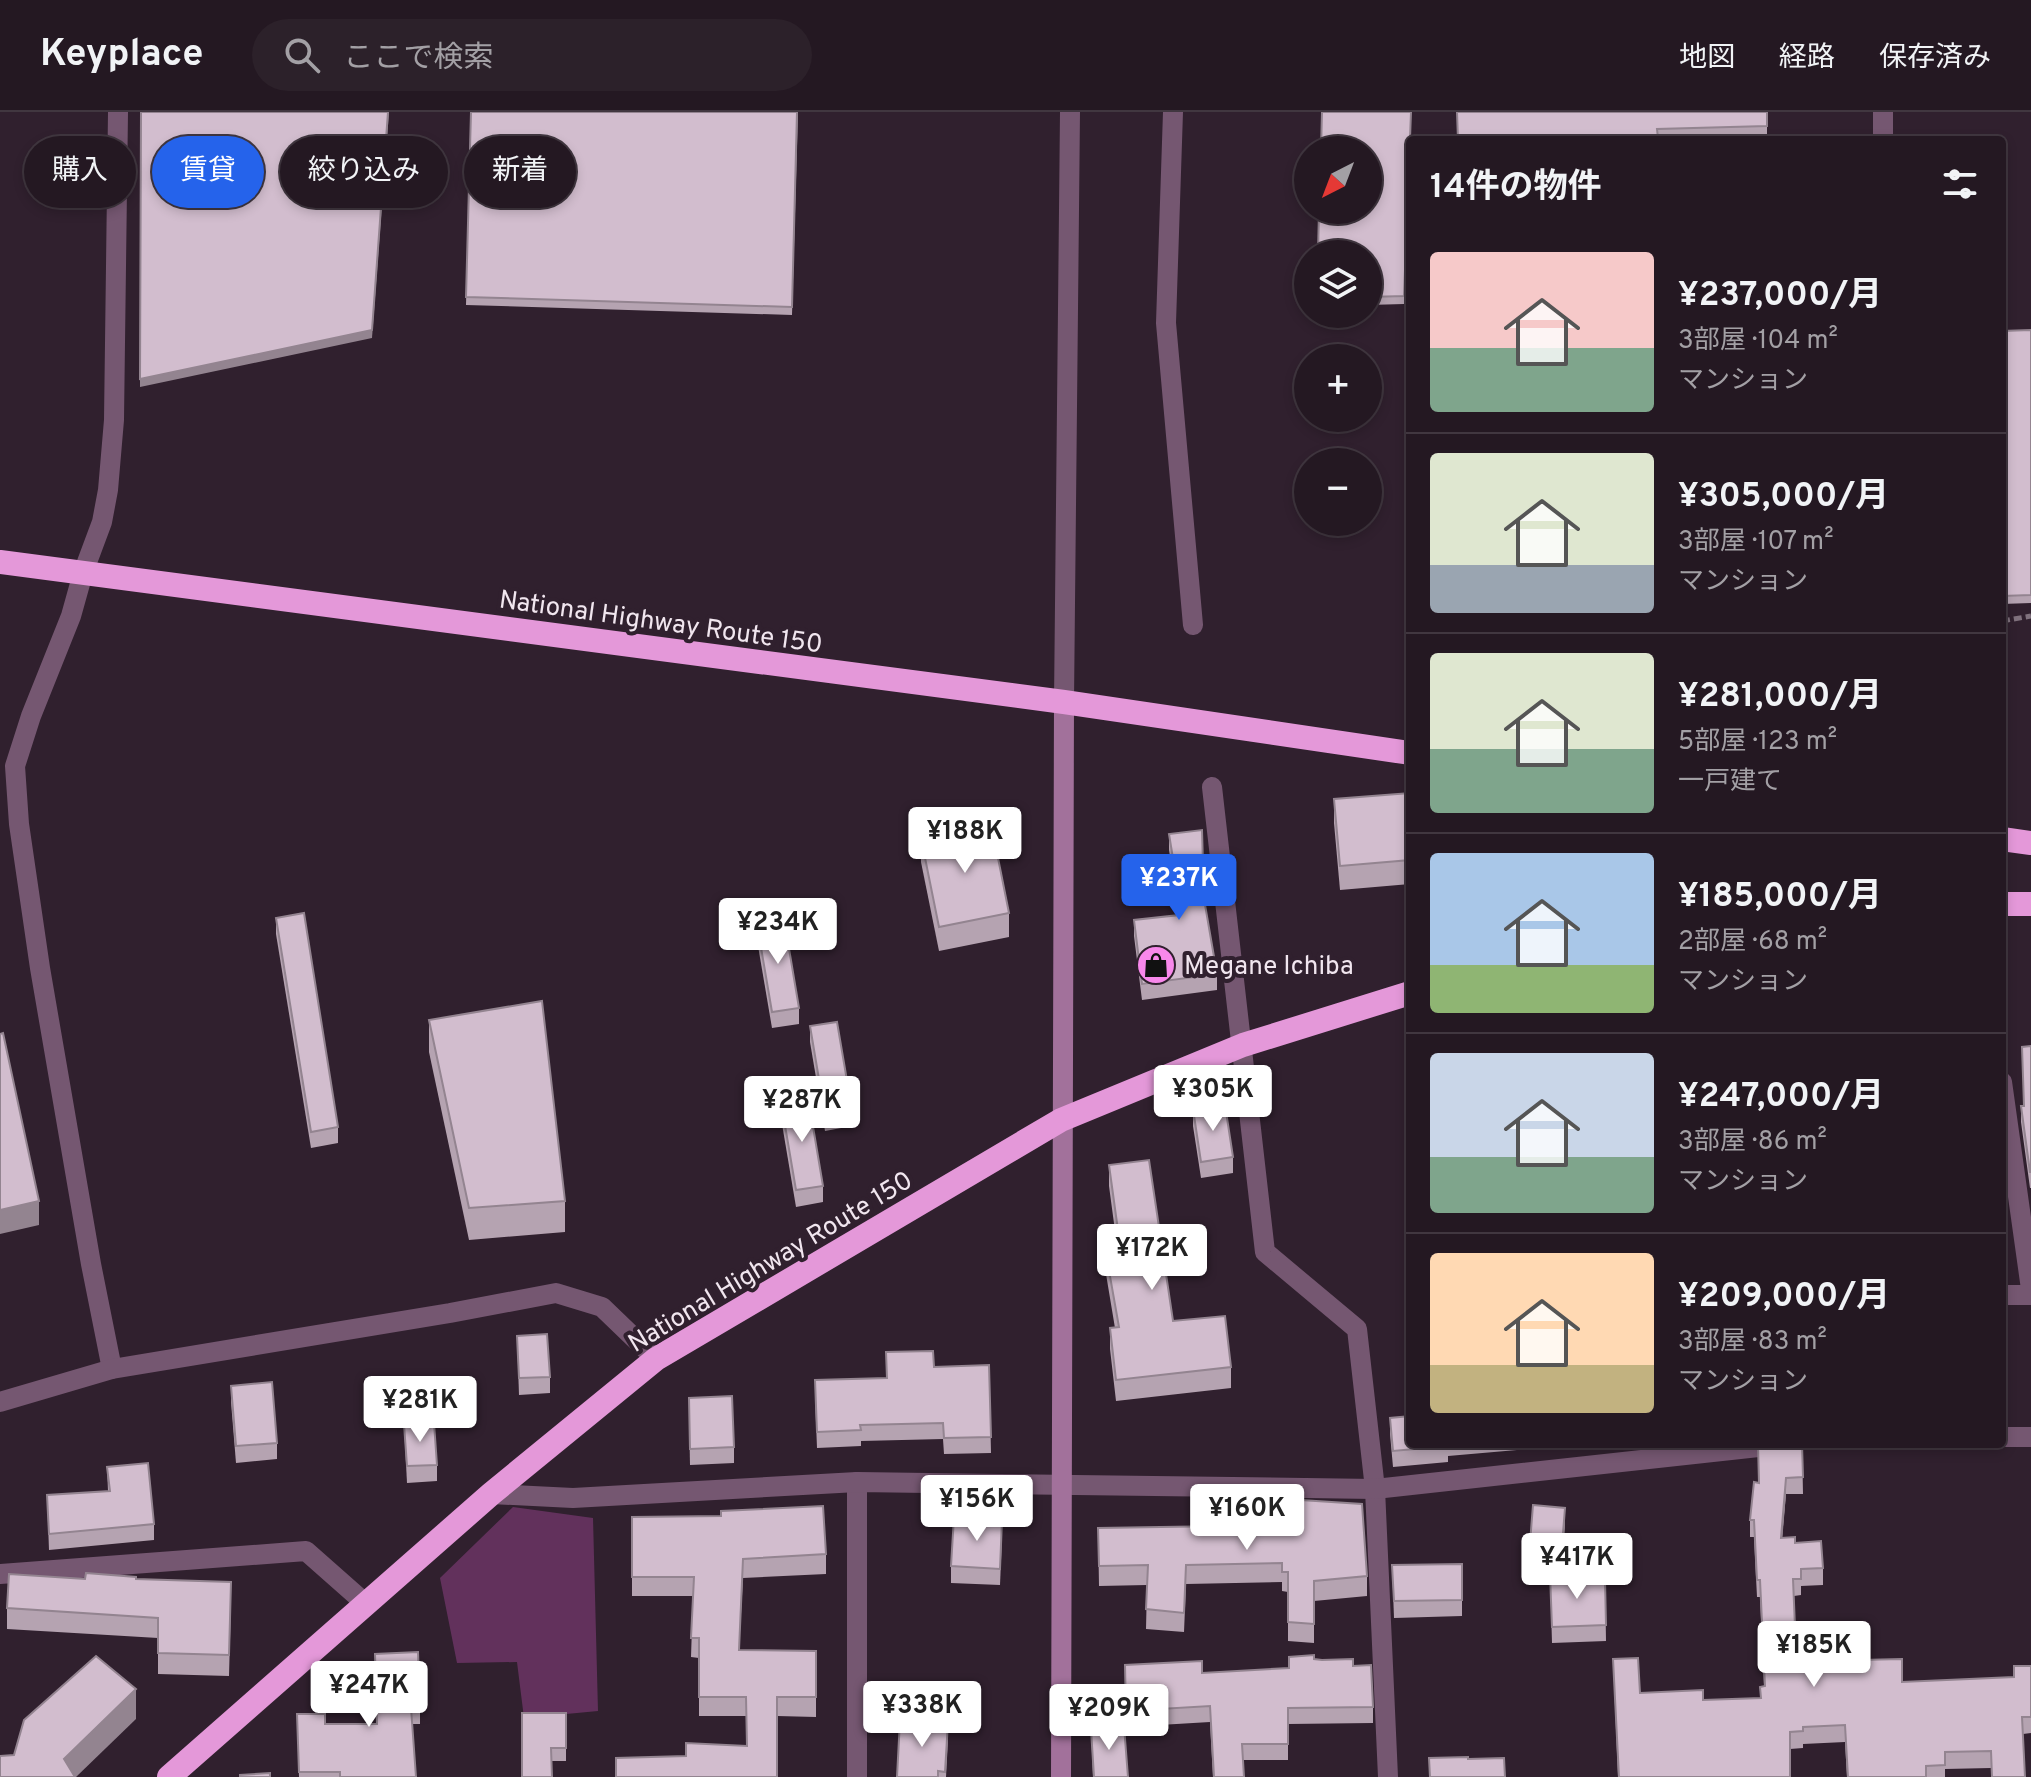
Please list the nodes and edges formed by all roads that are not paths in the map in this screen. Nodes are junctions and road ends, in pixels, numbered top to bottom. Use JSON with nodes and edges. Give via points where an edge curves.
{"nodes":[{"id":1,"x":118,"y":112,"type":"edge"},
{"id":2,"x":1070,"y":112,"type":"edge"},
{"id":3,"x":1173,"y":112,"type":"edge"},
{"id":4,"x":1883,"y":112,"type":"edge"},
{"id":5,"x":1883,"y":136,"type":"edge"},
{"id":6,"x":0,"y":562,"type":"edge"},
{"id":7,"x":83,"y":573,"type":"junction"},
{"id":8,"x":1193,"y":625,"type":"dead end"},
{"id":9,"x":1064,"y":702,"type":"junction"},
{"id":10,"x":1406,"y":752,"type":"edge"},
{"id":11,"x":1212,"y":787,"type":"dead end"},
{"id":12,"x":2006,"y":840,"type":"edge"},
{"id":13,"x":2031,"y":843,"type":"edge"},
{"id":14,"x":2006,"y":904,"type":"edge"},
{"id":15,"x":2031,"y":904,"type":"edge"},
{"id":16,"x":1406,"y":994,"type":"edge"},
{"id":17,"x":1243,"y":1045,"type":"junction"},
{"id":18,"x":2006,"y":1111,"type":"edge"},
{"id":19,"x":1061,"y":1120,"type":"junction"},
{"id":20,"x":2031,"y":1292,"type":"edge"},
{"id":21,"x":2006,"y":1295,"type":"edge"},
{"id":22,"x":656,"y":1359,"type":"junction"},
{"id":23,"x":112,"y":1369,"type":"junction"},
{"id":24,"x":0,"y":1402,"type":"edge"},
{"id":25,"x":2006,"y":1437,"type":"edge"},
{"id":26,"x":2031,"y":1437,"type":"edge"},
{"id":27,"x":1750,"y":1448,"type":"edge"},
{"id":28,"x":857,"y":1482,"type":"junction"},
{"id":29,"x":1061,"y":1486,"type":"junction"},
{"id":30,"x":1375,"y":1489,"type":"junction"},
{"id":31,"x":491,"y":1494,"type":"junction"},
{"id":32,"x":0,"y":1574,"type":"edge"},
{"id":33,"x":366,"y":1604,"type":"junction"},
{"id":34,"x":169,"y":1777,"type":"edge"},
{"id":35,"x":857,"y":1777,"type":"edge"},
{"id":36,"x":1061,"y":1777,"type":"edge"},
{"id":37,"x":1388,"y":1777,"type":"edge"}],
"edges":[{"from":1,"to":7,"type":"street","via":[[114,420],[102,522]]},
{"from":2,"to":9,"type":"street"},
{"from":3,"to":8,"type":"street","via":[[1166,323]]},
{"from":4,"to":5,"type":"street"},
{"from":6,"to":7,"type":"highway","name":"National Highway Route 150"},
{"from":7,"to":9,"type":"highway","name":"National Highway Route 150"},
{"from":7,"to":23,"type":"street","via":[[15,766],[40,968]]},
{"from":9,"to":10,"type":"highway","name":"National Highway Route 150"},
{"from":9,"to":19,"type":"street"},
{"from":11,"to":17,"type":"street"},
{"from":12,"to":13,"type":"highway"},
{"from":14,"to":15,"type":"highway"},
{"from":16,"to":17,"type":"highway","name":"National Highway Route 150"},
{"from":17,"to":19,"type":"highway","name":"National Highway Route 150"},
{"from":17,"to":30,"type":"street","via":[[1265,1252],[1357,1329]]},
{"from":18,"to":20,"type":"street"},
{"from":19,"to":22,"type":"highway","name":"National Highway Route 150"},
{"from":19,"to":29,"type":"street"},
{"from":20,"to":21,"type":"street"},
{"from":22,"to":23,"type":"street","via":[[602,1307],[556,1293]]},
{"from":22,"to":31,"type":"highway","name":"National Highway Route 150"},
{"from":23,"to":24,"type":"street"},
{"from":25,"to":26,"type":"street"},
{"from":27,"to":30,"type":"street"},
{"from":28,"to":29,"type":"street"},
{"from":28,"to":31,"type":"street","via":[[573,1498]]},
{"from":28,"to":35,"type":"street"},
{"from":29,"to":30,"type":"street"},
{"from":29,"to":36,"type":"street"},
{"from":30,"to":37,"type":"street"},
{"from":31,"to":33,"type":"highway","name":"National Highway Route 150"},
{"from":32,"to":33,"type":"street","via":[[306,1551]]},
{"from":33,"to":34,"type":"highway","name":"National Highway Route 150"}]}
